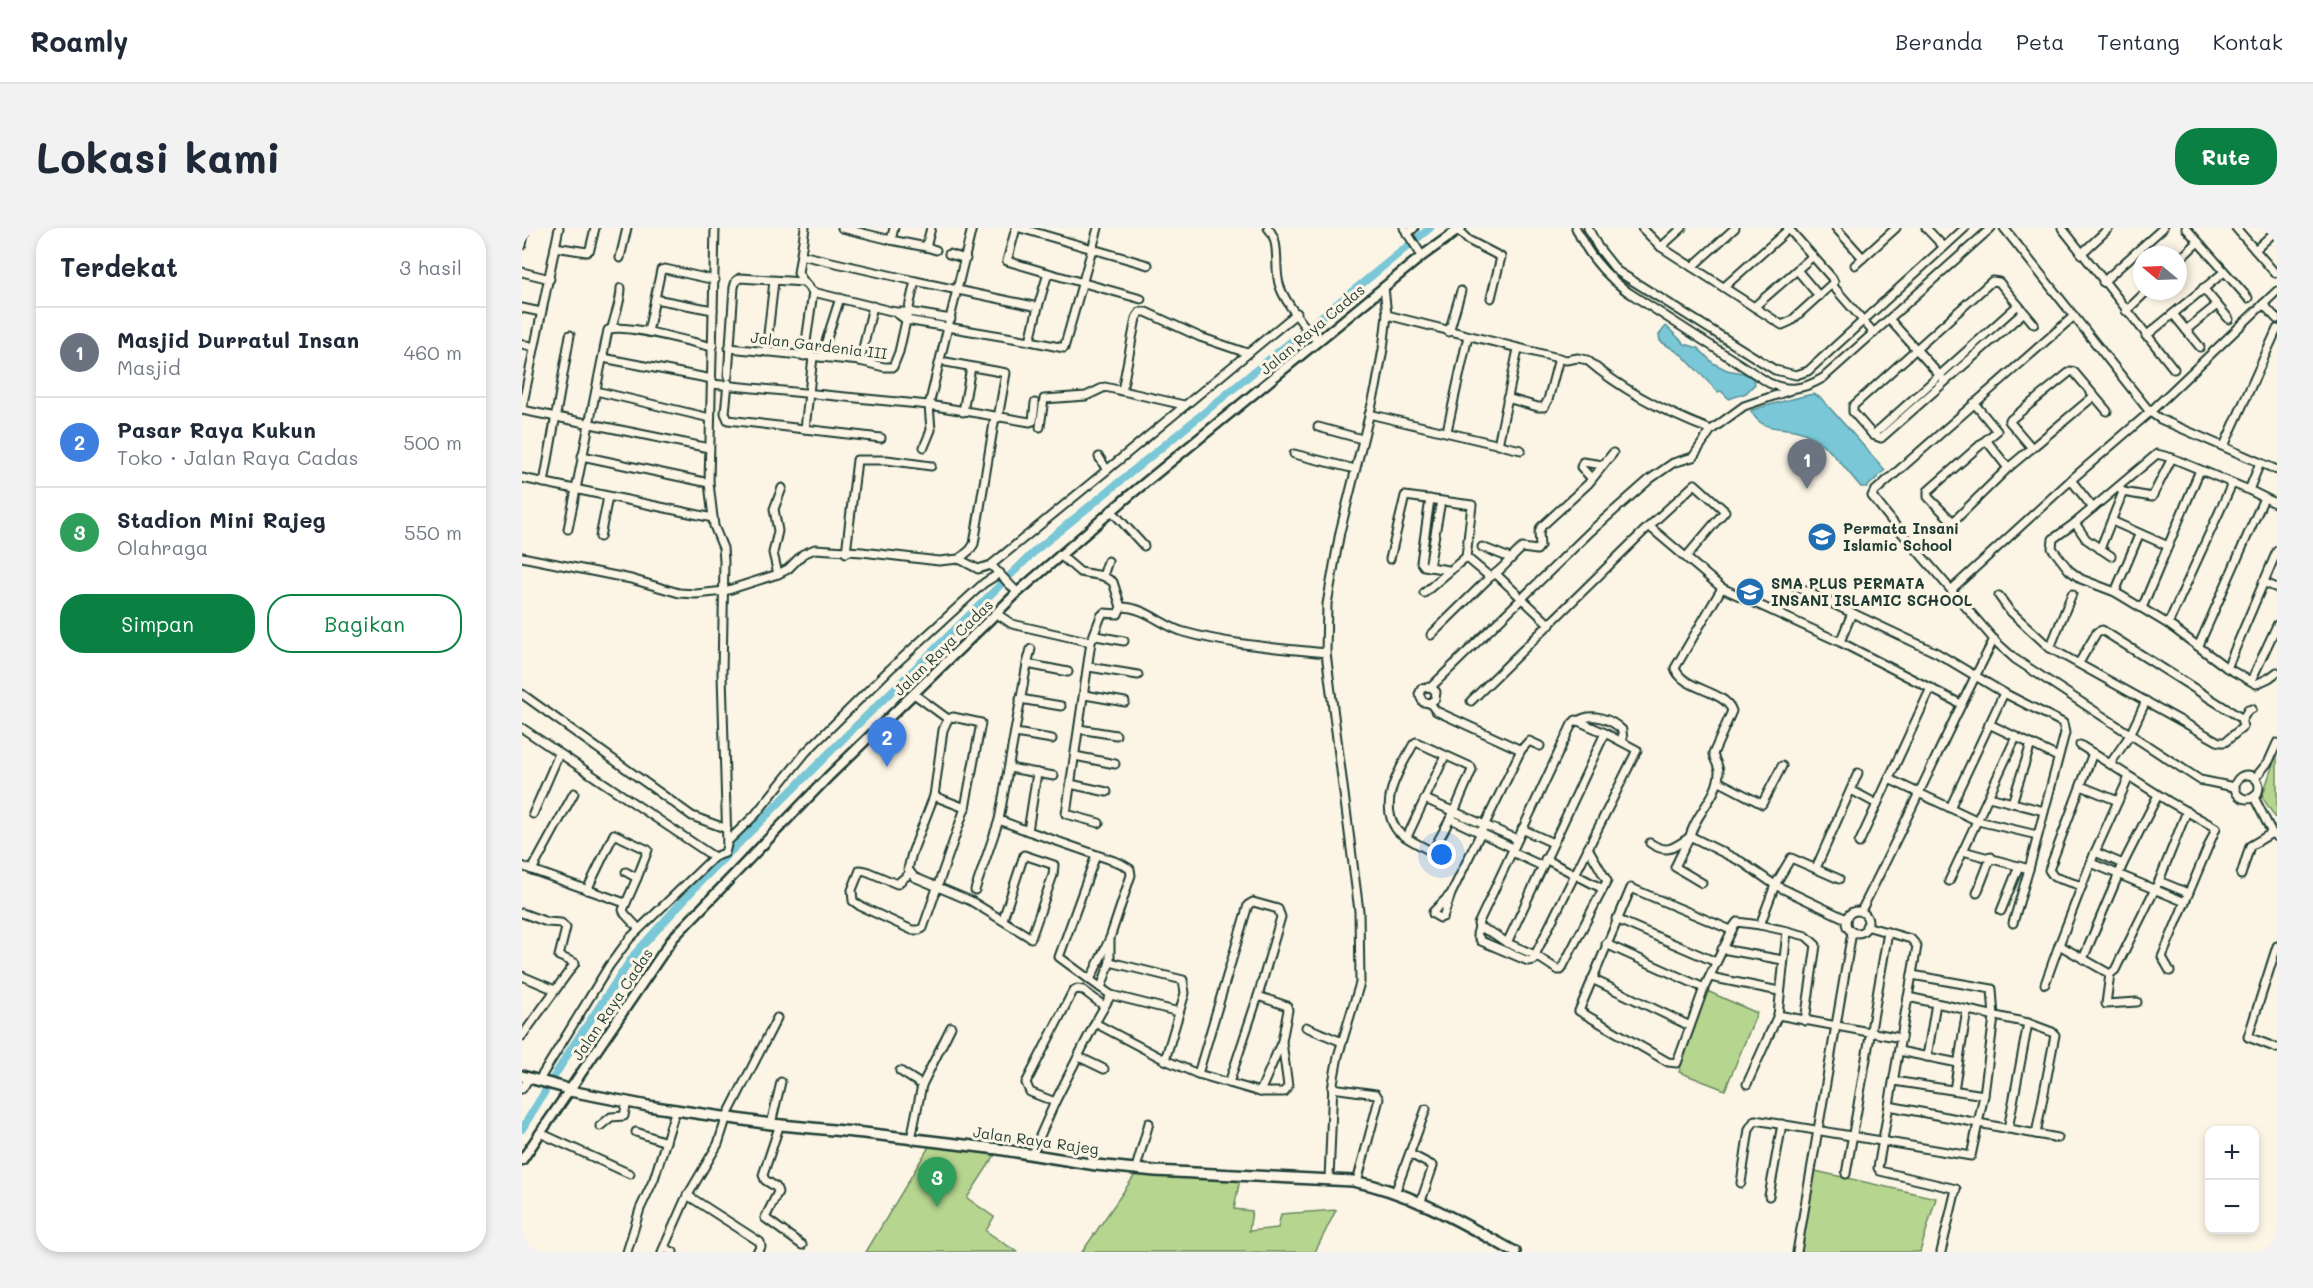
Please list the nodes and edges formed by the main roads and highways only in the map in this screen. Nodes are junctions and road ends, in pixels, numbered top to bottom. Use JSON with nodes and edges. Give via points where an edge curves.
{"nodes":[{"id":1,"x":533,"y":1078,"type":"edge"},
{"id":2,"x":1515,"y":1252,"type":"edge"}],
"edges":[{"from":1,"to":2,"type":"main road","name":"Jalan Raya Rajeg","via":[[648,1106],[1096,1165],[1357,1182],[1420,1204]]}]}
